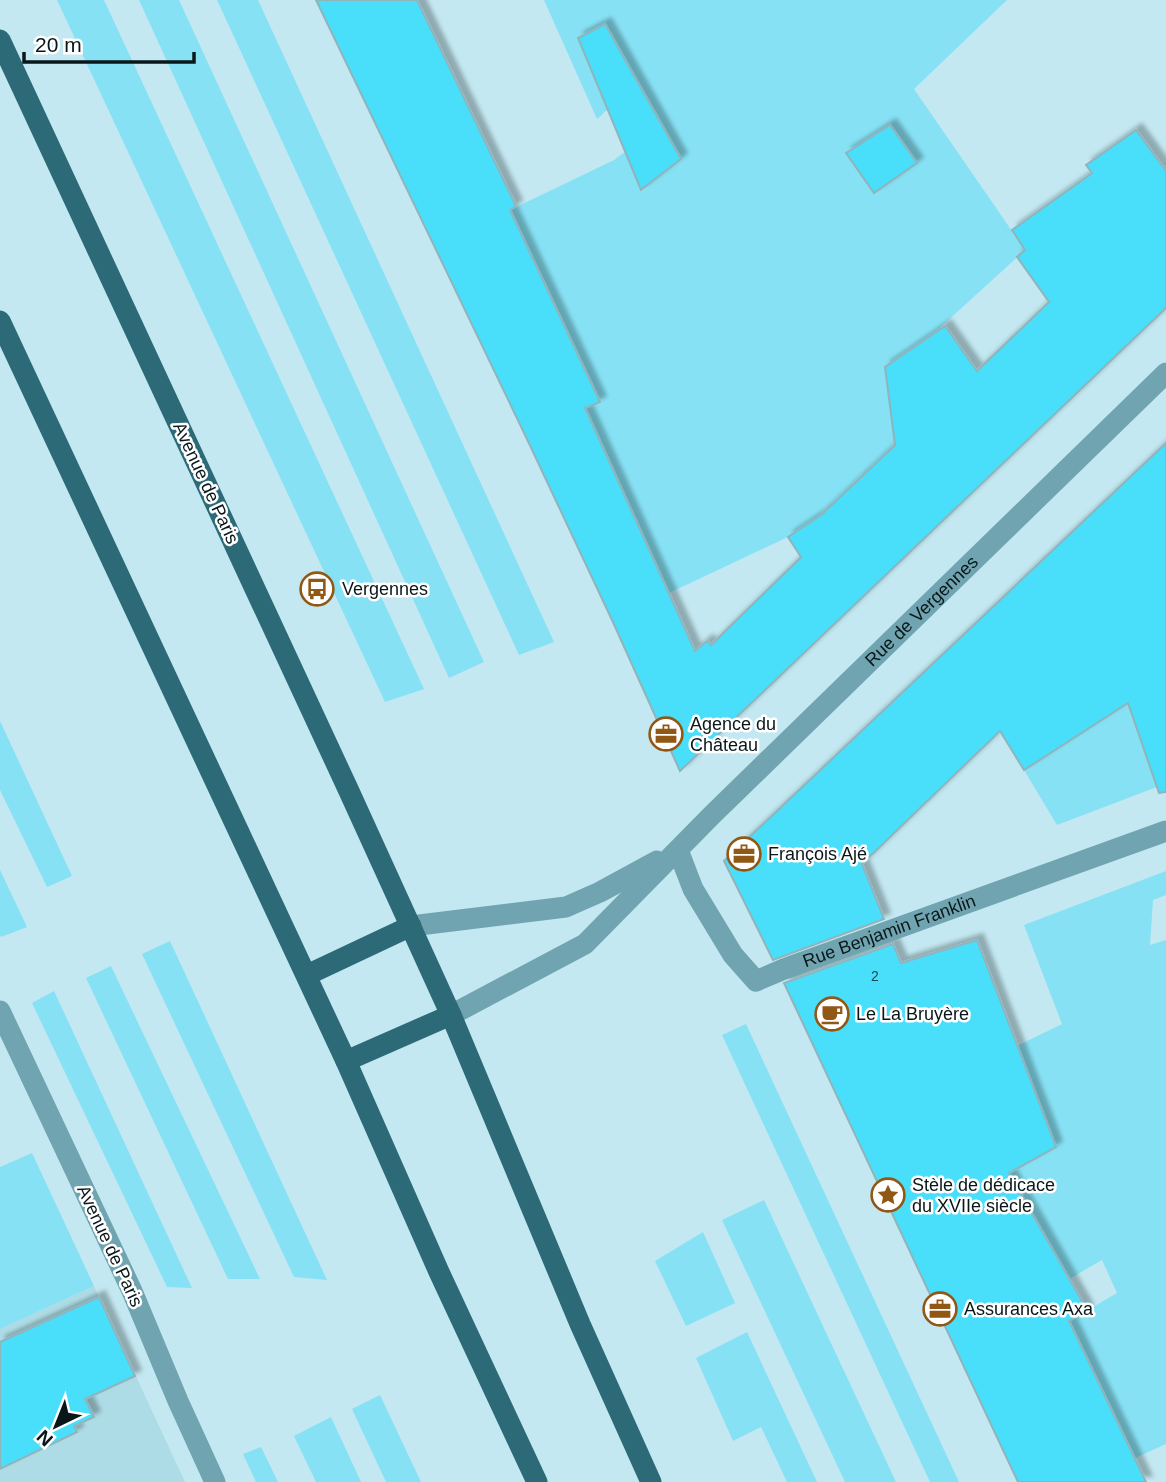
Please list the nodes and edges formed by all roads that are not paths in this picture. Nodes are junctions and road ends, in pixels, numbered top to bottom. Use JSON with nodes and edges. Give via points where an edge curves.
{"nodes":[{"id":1,"x":0,"y":40,"type":"edge"},
{"id":2,"x":0,"y":321,"type":"edge"},
{"id":3,"x":1166,"y":373,"type":"edge"},
{"id":4,"x":1166,"y":831,"type":"edge"},
{"id":5,"x":678,"y":850,"type":"junction"},
{"id":6,"x":411,"y":926,"type":"junction"},
{"id":7,"x":307,"y":975,"type":"junction"},
{"id":8,"x":0,"y":1011,"type":"edge"},
{"id":9,"x":451,"y":1015,"type":"junction"},
{"id":10,"x":346,"y":1061,"type":"junction"},
{"id":11,"x":215,"y":1482,"type":"edge"},
{"id":12,"x":537,"y":1482,"type":"edge"},
{"id":13,"x":651,"y":1482,"type":"edge"}],
"edges":[{"from":1,"to":6,"type":"main road","name":"Avenue de Paris"},
{"from":2,"to":7,"type":"main road"},
{"from":3,"to":5,"type":"street","name":"Rue de Vergennes"},
{"from":4,"to":5,"type":"street","name":"Rue Benjamin Franklin","via":[[756,981],[733,955],[693,890]]},
{"from":5,"to":6,"type":"street","name":"Rue de Vergennes","via":[[566,907]]},
{"from":5,"to":9,"type":"street","name":"Rue de Vergennes","via":[[585,944]]},
{"from":6,"to":7,"type":"main road"},
{"from":6,"to":9,"type":"main road","name":"Avenue de Paris"},
{"from":7,"to":10,"type":"main road"},
{"from":8,"to":11,"type":"street","name":"Avenue de Paris","via":[[132,1291]]},
{"from":9,"to":10,"type":"main road"},
{"from":9,"to":13,"type":"main road","name":"Avenue de Paris"},
{"from":10,"to":12,"type":"main road"}]}
